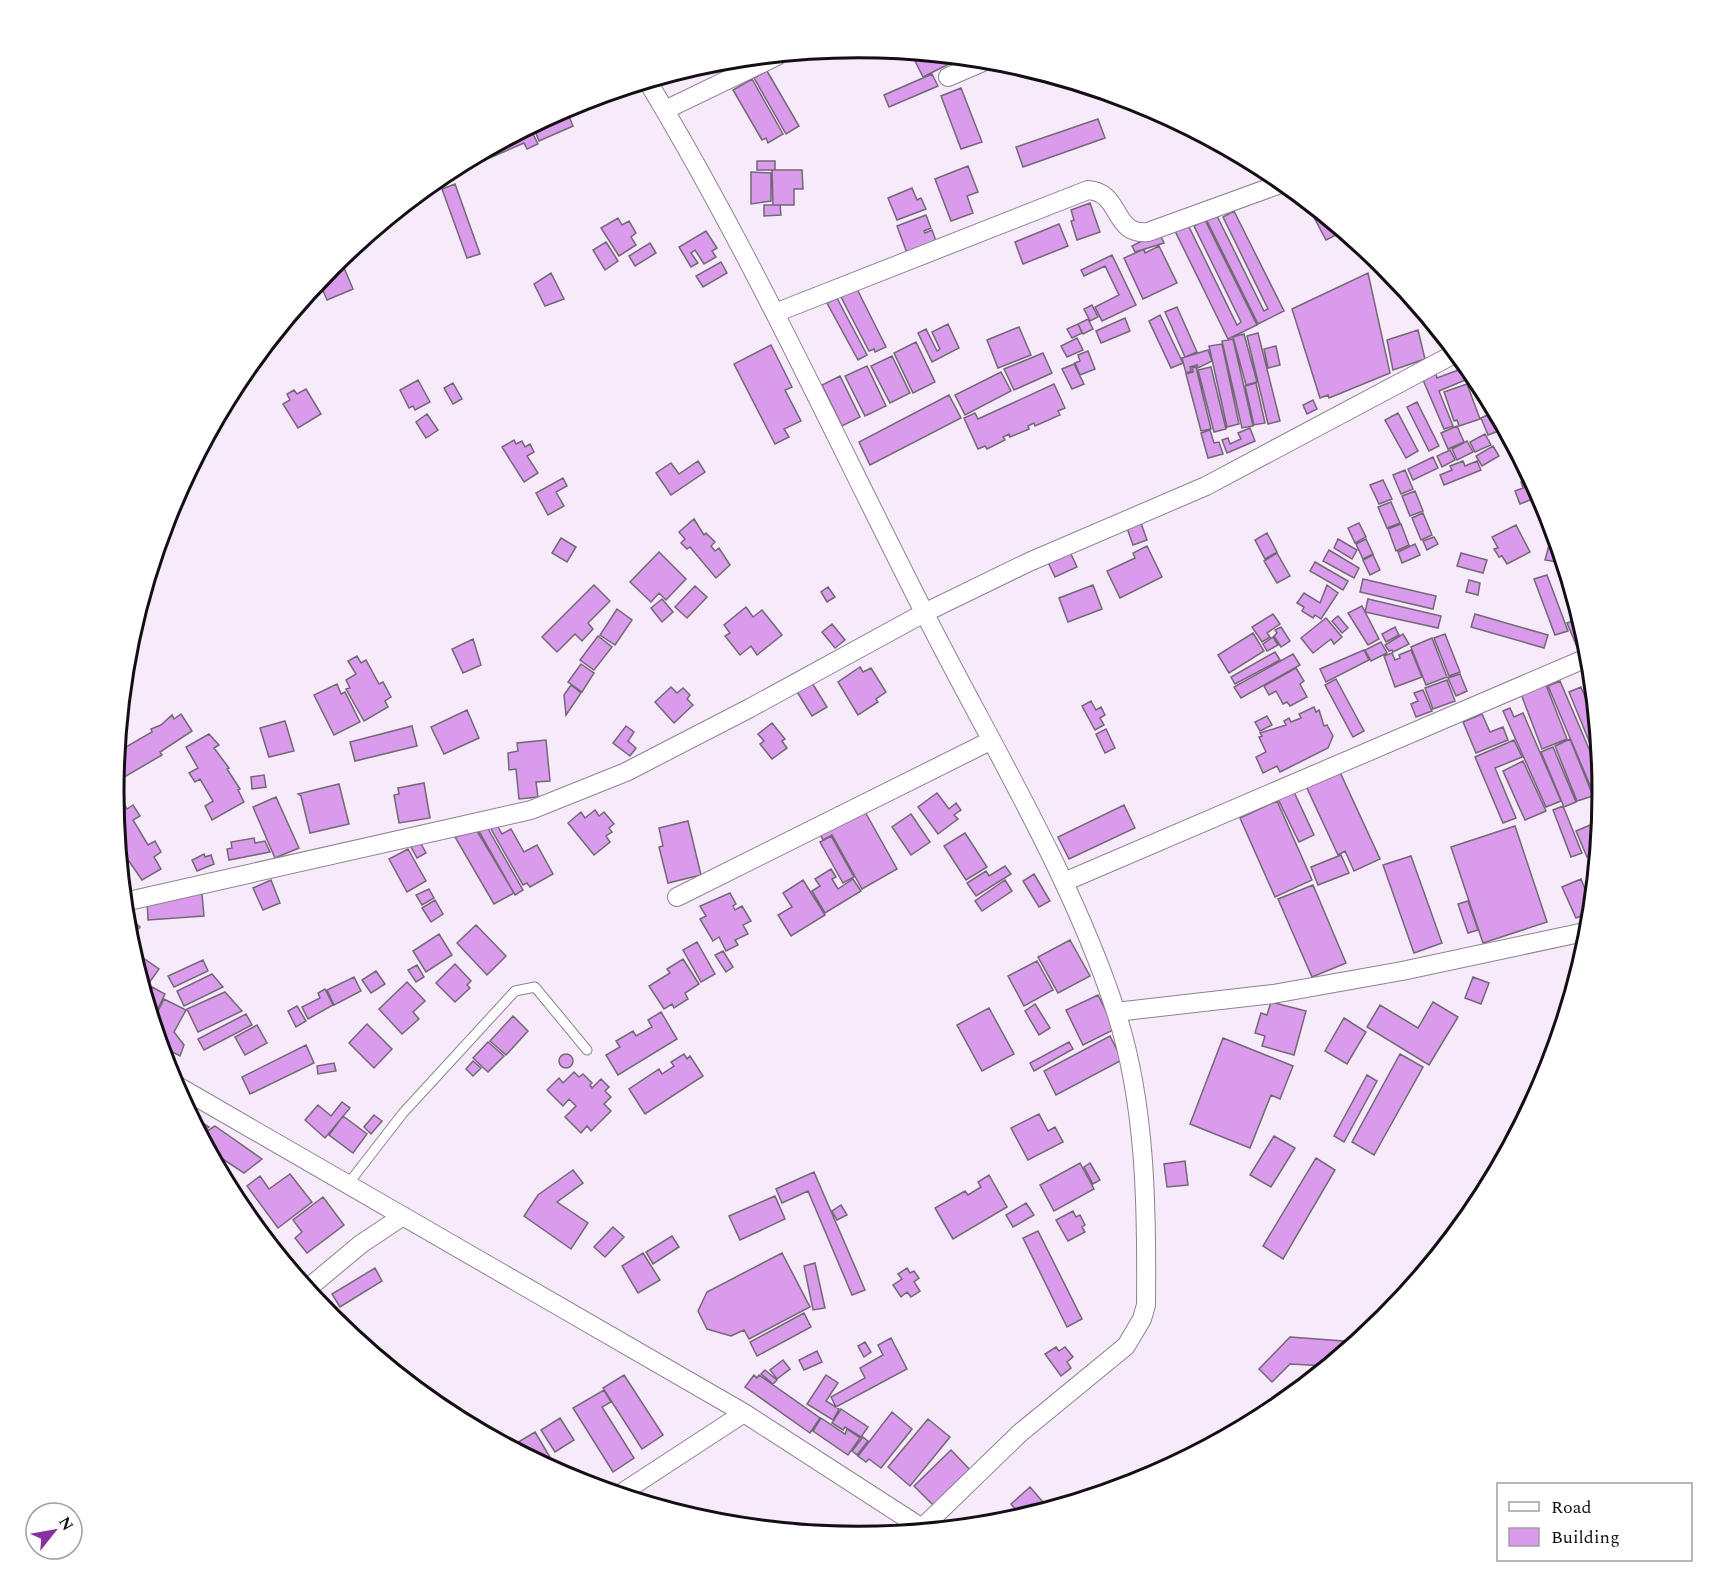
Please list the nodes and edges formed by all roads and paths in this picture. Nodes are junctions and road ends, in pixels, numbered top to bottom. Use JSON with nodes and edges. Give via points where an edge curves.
{"nodes":[{"id":1,"x":756,"y":66,"type":"edge"},
{"id":2,"x":970,"y":68,"type":"edge"},
{"id":3,"x":948,"y":77,"type":"dead end"},
{"id":4,"x":652,"y":89,"type":"edge"},
{"id":5,"x":665,"y":110,"type":"junction"},
{"id":6,"x":1273,"y":187,"type":"edge"},
{"id":7,"x":775,"y":313,"type":"junction"},
{"id":8,"x":1448,"y":357,"type":"edge"},
{"id":9,"x":924,"y":613,"type":"junction"},
{"id":10,"x":1580,"y":661,"type":"edge"},
{"id":11,"x":990,"y":741,"type":"junction"},
{"id":12,"x":1064,"y":882,"type":"junction"},
{"id":13,"x":677,"y":897,"type":"dead end"},
{"id":14,"x":132,"y":900,"type":"edge"},
{"id":15,"x":1578,"y":933,"type":"edge"},
{"id":16,"x":1116,"y":1012,"type":"junction"},
{"id":17,"x":587,"y":1050,"type":"dead end"},
{"id":18,"x":189,"y":1093,"type":"edge"},
{"id":19,"x":348,"y":1184,"type":"junction"},
{"id":20,"x":403,"y":1216,"type":"junction"},
{"id":21,"x":313,"y":1283,"type":"edge"},
{"id":22,"x":744,"y":1413,"type":"junction"},
{"id":23,"x":627,"y":1489,"type":"edge"},
{"id":24,"x":931,"y":1522,"type":"edge"},
{"id":25,"x":916,"y":1524,"type":"edge"}],
"edges":[{"from":1,"to":5,"type":"street"},
{"from":2,"to":3,"type":"street"},
{"from":4,"to":5,"type":"street"},
{"from":5,"to":7,"type":"street"},
{"from":6,"to":7,"type":"street","via":[[1136,233],[1126,228],[1112,202],[1103,194],[1088,190]]},
{"from":7,"to":9,"type":"street"},
{"from":8,"to":9,"type":"street","via":[[1206,486],[1029,562]]},
{"from":9,"to":11,"type":"street"},
{"from":9,"to":14,"type":"street","via":[[626,772],[531,810]]},
{"from":10,"to":12,"type":"street"},
{"from":11,"to":12,"type":"street"},
{"from":11,"to":13,"type":"street"},
{"from":12,"to":16,"type":"street"},
{"from":15,"to":16,"type":"street","via":[[1273,994]]},
{"from":16,"to":24,"type":"street","via":[[1133,1083],[1141,1150],[1146,1284],[1142,1319],[1126,1346],[1020,1433]]},
{"from":17,"to":19,"type":"lane","via":[[535,987],[515,990],[431,1081]]},
{"from":18,"to":19,"type":"street"},
{"from":19,"to":20,"type":"street"},
{"from":20,"to":21,"type":"street"},
{"from":20,"to":22,"type":"street"},
{"from":22,"to":23,"type":"street"},
{"from":22,"to":25,"type":"street"}]}
